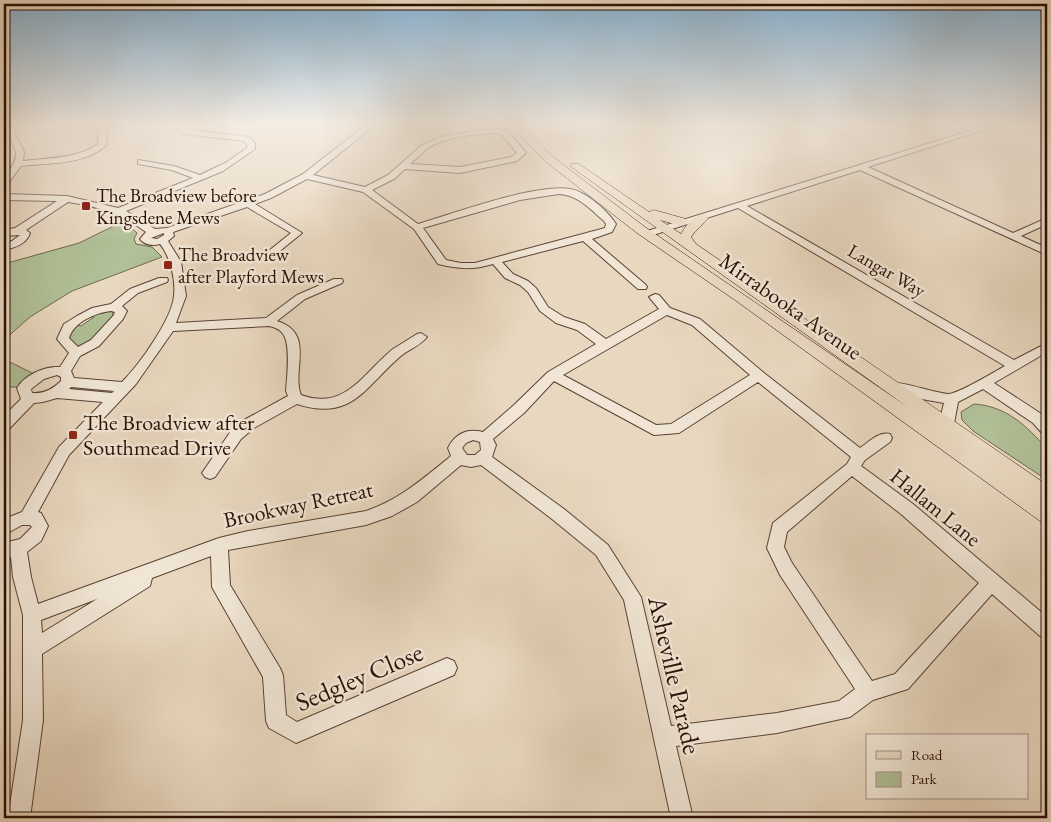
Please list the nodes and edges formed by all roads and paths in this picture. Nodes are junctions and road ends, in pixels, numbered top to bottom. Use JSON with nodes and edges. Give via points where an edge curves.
{"nodes":[{"id":1,"x":21,"y":163,"type":"edge"},
{"id":2,"x":148,"y":163,"type":"edge"},
{"id":3,"x":233,"y":163,"type":"edge"},
{"id":4,"x":322,"y":163,"type":"edge"},
{"id":5,"x":407,"y":163,"type":"edge"},
{"id":6,"x":493,"y":163,"type":"edge"},
{"id":7,"x":554,"y":163,"type":"edge"},
{"id":8,"x":571,"y":163,"type":"edge"},
{"id":9,"x":873,"y":163,"type":"edge"},
{"id":10,"x":17,"y":164,"type":"joint"},
{"id":11,"x":404,"y":166,"type":"junction"},
{"id":12,"x":861,"y":167,"type":"junction"},
{"id":13,"x":306,"y":176,"type":"junction"},
{"id":14,"x":200,"y":178,"type":"junction"},
{"id":15,"x":4,"y":183,"type":"edge"},
{"id":16,"x":366,"y":190,"type":"junction"},
{"id":17,"x":4,"y":197,"type":"edge"},
{"id":18,"x":67,"y":199,"type":"junction"},
{"id":19,"x":249,"y":204,"type":"junction"},
{"id":20,"x":741,"y":206,"type":"junction"},
{"id":21,"x":634,"y":207,"type":"junction"},
{"id":22,"x":119,"y":211,"type":"junction"},
{"id":23,"x":702,"y":218,"type":"junction"},
{"id":24,"x":1047,"y":221,"type":"edge"},
{"id":25,"x":685,"y":222,"type":"junction"},
{"id":26,"x":417,"y":227,"type":"junction"},
{"id":27,"x":666,"y":229,"type":"junction"},
{"id":28,"x":18,"y":231,"type":"junction"},
{"id":29,"x":4,"y":232,"type":"edge"},
{"id":30,"x":161,"y":234,"type":"junction"},
{"id":31,"x":648,"y":235,"type":"junction"},
{"id":32,"x":1012,"y":236,"type":"junction"},
{"id":33,"x":585,"y":238,"type":"junction"},
{"id":34,"x":691,"y":246,"type":"junction"},
{"id":35,"x":4,"y":247,"type":"edge"},
{"id":36,"x":1047,"y":252,"type":"edge"},
{"id":37,"x":271,"y":253,"type":"dead end"},
{"id":38,"x":496,"y":261,"type":"junction"},
{"id":39,"x":163,"y":280,"type":"dead end"},
{"id":40,"x":338,"y":281,"type":"dead end"},
{"id":41,"x":642,"y":287,"type":"dead end"},
{"id":42,"x":655,"y":297,"type":"dead end"},
{"id":43,"x":115,"y":306,"type":"junction"},
{"id":44,"x":666,"y":310,"type":"junction"},
{"id":45,"x":269,"y":322,"type":"junction"},
{"id":46,"x":169,"y":327,"type":"junction"},
{"id":47,"x":421,"y":337,"type":"dead end"},
{"id":48,"x":605,"y":344,"type":"junction"},
{"id":49,"x":1047,"y":347,"type":"edge"},
{"id":50,"x":76,"y":353,"type":"junction"},
{"id":51,"x":1015,"y":366,"type":"junction"},
{"id":52,"x":553,"y":375,"type":"junction"},
{"id":53,"x":759,"y":376,"type":"junction"},
{"id":54,"x":65,"y":377,"type":"junction"},
{"id":55,"x":984,"y":383,"type":"junction"},
{"id":56,"x":891,"y":385,"type":"junction"},
{"id":57,"x":124,"y":387,"type":"junction"},
{"id":58,"x":56,"y":393,"type":"junction"},
{"id":59,"x":30,"y":398,"type":"junction"},
{"id":60,"x":114,"y":398,"type":"junction"},
{"id":61,"x":296,"y":398,"type":"junction"},
{"id":62,"x":952,"y":399,"type":"junction"},
{"id":63,"x":4,"y":425,"type":"edge"},
{"id":64,"x":948,"y":425,"type":"junction"},
{"id":65,"x":1047,"y":428,"type":"edge"},
{"id":66,"x":485,"y":438,"type":"junction"},
{"id":67,"x":885,"y":438,"type":"dead end"},
{"id":68,"x":459,"y":458,"type":"junction"},
{"id":69,"x":483,"y":458,"type":"junction"},
{"id":70,"x":856,"y":462,"type":"junction"},
{"id":71,"x":210,"y":473,"type":"dead end"},
{"id":72,"x":1047,"y":495,"type":"edge"},
{"id":73,"x":1047,"y":515,"type":"edge"},
{"id":74,"x":27,"y":517,"type":"junction"},
{"id":75,"x":4,"y":528,"type":"edge"},
{"id":76,"x":219,"y":545,"type":"junction"},
{"id":77,"x":11,"y":549,"type":"edge"},
{"id":78,"x":164,"y":567,"type":"junction"},
{"id":79,"x":991,"y":582,"type":"junction"},
{"id":80,"x":32,"y":615,"type":"junction"},
{"id":81,"x":1047,"y":629,"type":"edge"},
{"id":82,"x":33,"y":649,"type":"junction"},
{"id":83,"x":446,"y":668,"type":"dead end"},
{"id":84,"x":868,"y":692,"type":"junction"},
{"id":85,"x":664,"y":737,"type":"junction"},
{"id":86,"x":19,"y":818,"type":"edge"},
{"id":87,"x":682,"y":818,"type":"edge"}],
"edges":[{"from":1,"to":10,"type":"street"},
{"from":2,"to":14,"type":"street","via":[[174,168]]},
{"from":3,"to":14,"type":"street"},
{"from":4,"to":13,"type":"street"},
{"from":5,"to":11,"type":"street"},
{"from":6,"to":11,"type":"street","via":[[460,170]]},
{"from":7,"to":31,"type":"main road","name":"Mirrabooka Avenue"},
{"from":8,"to":21,"type":"main road","name":"Mirrabooka Avenue"},
{"from":9,"to":12,"type":"street"},
{"from":10,"to":15,"type":"street"},
{"from":11,"to":16,"type":"street","via":[[381,184]]},
{"from":12,"to":20,"type":"street"},
{"from":12,"to":32,"type":"street"},
{"from":13,"to":16,"type":"street"},
{"from":13,"to":19,"type":"street"},
{"from":14,"to":22,"type":"street"},
{"from":16,"to":26,"type":"street"},
{"from":17,"to":18,"type":"street"},
{"from":18,"to":22,"type":"street"},
{"from":18,"to":28,"type":"street"},
{"from":19,"to":30,"type":"street"},
{"from":19,"to":37,"type":"street","via":[[297,233]]},
{"from":20,"to":23,"type":"street"},
{"from":20,"to":51,"type":"street","name":"Langar Way"},
{"from":21,"to":25,"type":"main road"},
{"from":21,"to":27,"type":"main road","name":"Mirrabooka Avenue"},
{"from":22,"to":30,"type":"street"},
{"from":23,"to":25,"type":"street"},
{"from":23,"to":34,"type":"main road","via":[[685,237]]},
{"from":24,"to":32,"type":"street"},
{"from":25,"to":27,"type":"street"},
{"from":26,"to":33,"type":"street","via":[[527,197],[568,192],[611,224],[609,230]]},
{"from":26,"to":38,"type":"street","via":[[442,262],[476,266]]},
{"from":27,"to":31,"type":"street"},
{"from":27,"to":34,"type":"main road","name":"Mirrabooka Avenue"},
{"from":28,"to":29,"type":"street"},
{"from":28,"to":35,"type":"street","via":[[25,234],[24,237]]},
{"from":30,"to":46,"type":"street","via":[[176,262],[180,296]]},
{"from":31,"to":73,"type":"main road","name":"Mirrabooka Avenue"},
{"from":32,"to":36,"type":"street"},
{"from":33,"to":38,"type":"street"},
{"from":33,"to":41,"type":"street"},
{"from":34,"to":56,"type":"main road","name":"Mirrabooka Avenue"},
{"from":38,"to":48,"type":"street","via":[[509,276],[532,290],[544,309],[560,320],[581,327]]},
{"from":39,"to":43,"type":"street","via":[[134,291]]},
{"from":40,"to":45,"type":"street","via":[[301,296]]},
{"from":42,"to":44,"type":"street"},
{"from":43,"to":50,"type":"street","via":[[121,311],[119,316],[95,343]]},
{"from":43,"to":50,"type":"street","via":[[95,311],[69,326],[63,339]]},
{"from":44,"to":48,"type":"street"},
{"from":44,"to":53,"type":"street","name":"Hallam Lane","via":[[696,322]]},
{"from":45,"to":46,"type":"street"},
{"from":45,"to":61,"type":"street","via":[[290,334]]},
{"from":46,"to":57,"type":"street"},
{"from":47,"to":61,"type":"street","via":[[400,351],[354,393],[338,402],[322,404]]},
{"from":48,"to":52,"type":"street"},
{"from":49,"to":51,"type":"street"},
{"from":50,"to":54,"type":"street"},
{"from":51,"to":55,"type":"street"},
{"from":52,"to":53,"type":"street","via":[[654,430],[674,430]]},
{"from":52,"to":66,"type":"street"},
{"from":53,"to":70,"type":"street","name":"Hallam Lane"},
{"from":54,"to":57,"type":"street"},
{"from":54,"to":58,"type":"street"},
{"from":54,"to":59,"type":"street","via":[[50,372],[29,382],[24,393]]},
{"from":55,"to":62,"type":"street"},
{"from":55,"to":65,"type":"street"},
{"from":56,"to":62,"type":"street"},
{"from":56,"to":64,"type":"main road","name":"Mirrabooka Avenue"},
{"from":57,"to":60,"type":"street"},
{"from":58,"to":59,"type":"street"},
{"from":58,"to":60,"type":"street"},
{"from":59,"to":63,"type":"street"},
{"from":60,"to":74,"type":"street","via":[[64,451]]},
{"from":61,"to":71,"type":"street","via":[[249,424],[236,435]]},
{"from":62,"to":64,"type":"street"},
{"from":64,"to":72,"type":"main road","name":"Mirrabooka Avenue"},
{"from":66,"to":68,"type":"street","via":[[473,435],[461,439],[455,448]]},
{"from":66,"to":69,"type":"street","via":[[490,446]]},
{"from":67,"to":70,"type":"street"},
{"from":68,"to":69,"type":"street","via":[[470,462]]},
{"from":68,"to":76,"type":"street","name":"Brookway Retreat","via":[[411,497],[386,511],[366,518]]},
{"from":69,"to":85,"type":"street","name":"Asheville Parade","via":[[602,550],[632,597]]},
{"from":70,"to":79,"type":"street","name":"Hallam Lane"},
{"from":70,"to":84,"type":"street","via":[[779,528],[775,548]]},
{"from":74,"to":75,"type":"street"},
{"from":74,"to":77,"type":"street","via":[[35,518],[40,526],[34,538]]},
{"from":76,"to":78,"type":"street","name":"Brookway Retreat"},
{"from":76,"to":83,"type":"street","name":"Sedgley Close","via":[[221,587],[273,675],[276,721],[296,733]]},
{"from":77,"to":80,"type":"street"},
{"from":78,"to":80,"type":"street","name":"Brookway Retreat"},
{"from":78,"to":82,"type":"street","name":"Brookway Retreat"},
{"from":79,"to":81,"type":"street","name":"Hallam Lane"},
{"from":79,"to":84,"type":"street","via":[[900,682]]},
{"from":80,"to":82,"type":"street"},
{"from":82,"to":86,"type":"street","via":[[33,720]]},
{"from":84,"to":85,"type":"street","via":[[843,710],[777,723]]},
{"from":85,"to":87,"type":"street","name":"Asheville Parade"}]}
